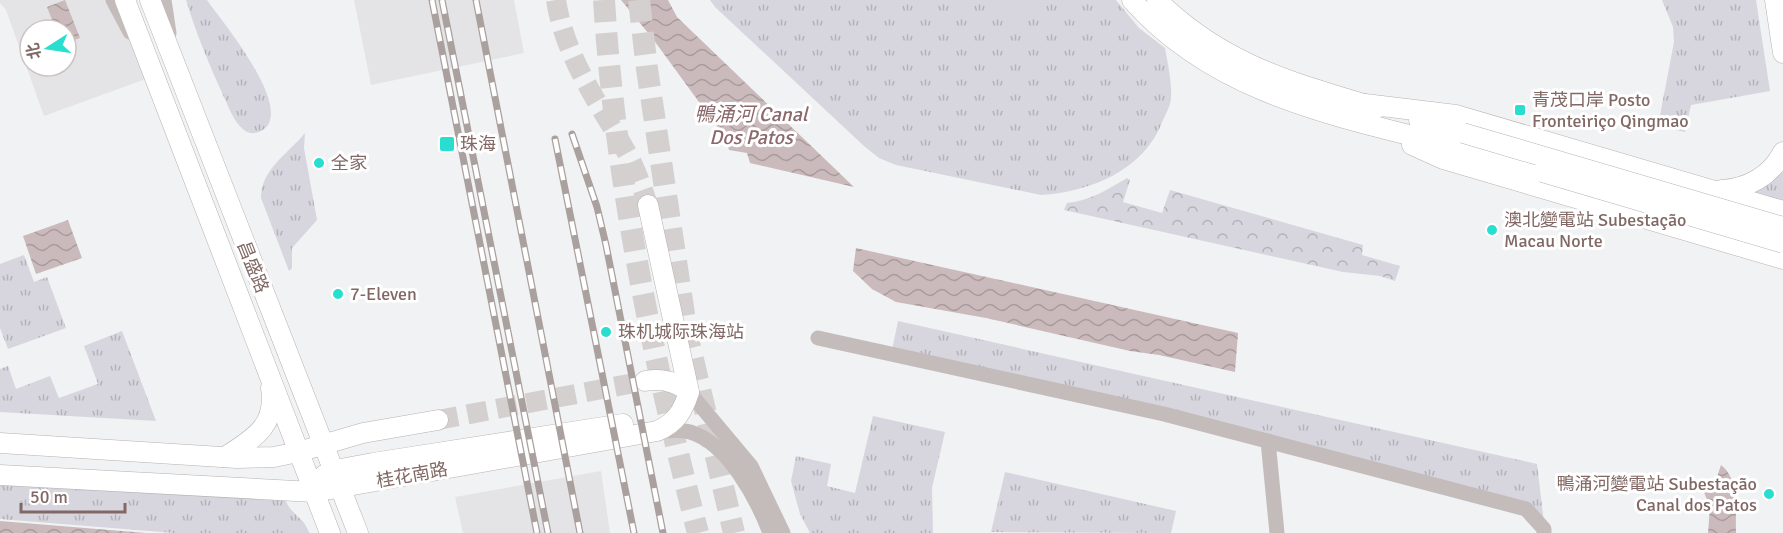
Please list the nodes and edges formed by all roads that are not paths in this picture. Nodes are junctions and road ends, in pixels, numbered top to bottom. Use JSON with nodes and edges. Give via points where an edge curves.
{"nodes":[{"id":1,"x":112,"y":0,"type":"edge"},
{"id":2,"x":125,"y":0,"type":"edge"},
{"id":3,"x":150,"y":0,"type":"edge"},
{"id":4,"x":164,"y":0,"type":"edge"},
{"id":5,"x":1132,"y":0,"type":"edge"},
{"id":6,"x":1158,"y":0,"type":"edge"},
{"id":7,"x":1775,"y":0,"type":"edge"},
{"id":8,"x":1783,"y":52,"type":"edge"},
{"id":9,"x":174,"y":62,"type":"junction"},
{"id":10,"x":152,"y":71,"type":"junction"},
{"id":11,"x":1362,"y":113,"type":"junction"},
{"id":12,"x":1461,"y":140,"type":"junction"},
{"id":13,"x":1783,"y":152,"type":"edge"},
{"id":14,"x":1615,"y":162,"type":"junction"},
{"id":15,"x":1692,"y":185,"type":"junction"},
{"id":16,"x":648,"y":205,"type":"tunnel mouth"},
{"id":17,"x":1783,"y":212,"type":"edge"},
{"id":18,"x":1644,"y":218,"type":"junction"},
{"id":19,"x":1783,"y":227,"type":"edge"},
{"id":20,"x":1714,"y":238,"type":"junction"},
{"id":21,"x":1783,"y":255,"type":"edge"},
{"id":22,"x":818,"y":338,"type":"dead end"},
{"id":23,"x":681,"y":353,"type":"junction"},
{"id":24,"x":269,"y":375,"type":"junction"},
{"id":25,"x":689,"y":392,"type":"junction"},
{"id":26,"x":438,"y":420,"type":"tunnel mouth"},
{"id":27,"x":657,"y":431,"type":"junction"},
{"id":28,"x":1268,"y":441,"type":"junction"},
{"id":29,"x":0,"y":443,"type":"edge"},
{"id":30,"x":325,"y":444,"type":"junction"},
{"id":31,"x":298,"y":452,"type":"junction"},
{"id":32,"x":225,"y":457,"type":"junction"},
{"id":33,"x":0,"y":475,"type":"edge"},
{"id":34,"x":338,"y":479,"type":"junction"},
{"id":35,"x":314,"y":492,"type":"junction"},
{"id":36,"x":328,"y":528,"type":"edge"},
{"id":37,"x":357,"y":530,"type":"edge"},
{"id":38,"x":770,"y":533,"type":"edge"},
{"id":39,"x":783,"y":533,"type":"edge"},
{"id":40,"x":1277,"y":533,"type":"edge"},
{"id":41,"x":1544,"y":533,"type":"edge"}],
"edges":[{"from":1,"to":10,"type":"street"},
{"from":2,"to":10,"type":"main road","name":"昌盛路"},
{"from":3,"to":9,"type":"main road","name":"昌盛路"},
{"from":4,"to":9,"type":"street"},
{"from":5,"to":11,"type":"main road","via":[[1174,40],[1229,76],[1271,94]]},
{"from":6,"to":11,"type":"main road","via":[[1199,35],[1243,62]]},
{"from":7,"to":8,"type":"main road"},
{"from":9,"to":30,"type":"main road","name":"昌盛路"},
{"from":10,"to":24,"type":"main road","name":"昌盛路"},
{"from":11,"to":12,"type":"main road"},
{"from":11,"to":14,"type":"main road","via":[[1456,115]]},
{"from":11,"to":18,"type":"main road","via":[[1443,159]]},
{"from":12,"to":19,"type":"main road","bridge":true},
{"from":12,"to":21,"type":"main road","bridge":true},
{"from":13,"to":15,"type":"main road","via":[[1765,174],[1745,186],[1723,190]]},
{"from":14,"to":15,"type":"main road"},
{"from":14,"to":18,"type":"main road","via":[[1601,171],[1596,187],[1600,195]]},
{"from":15,"to":17,"type":"main road"},
{"from":15,"to":20,"type":"main road","via":[[1720,199],[1733,214],[1728,230]]},
{"from":16,"to":23,"type":"main road"},
{"from":18,"to":20,"type":"main road"},
{"from":20,"to":21,"type":"main road"},
{"from":22,"to":28,"type":"street","via":[[1164,414]]},
{"from":23,"to":25,"type":"main road"},
{"from":23,"to":25,"type":"main road","via":[[670,373],[647,381],[674,382]]},
{"from":24,"to":31,"type":"main road","name":"昌盛路"},
{"from":24,"to":32,"type":"main road","via":[[273,403],[265,426]]},
{"from":25,"to":27,"type":"main road","via":[[680,414]]},
{"from":25,"to":34,"type":"main road","via":[[670,413],[649,420]]},
{"from":25,"to":39,"type":"street","via":[[751,466]]},
{"from":26,"to":30,"type":"main road"},
{"from":27,"to":34,"type":"main road","name":"桂花南路"},
{"from":27,"to":38,"type":"street","name":"桂花南路","via":[[692,432],[717,448],[753,495]]},
{"from":28,"to":40,"type":"street"},
{"from":28,"to":41,"type":"street","via":[[1526,509]]},
{"from":29,"to":32,"type":"main road"},
{"from":30,"to":31,"type":"main road"},
{"from":30,"to":34,"type":"main road","name":"昌盛路"},
{"from":31,"to":32,"type":"main road","via":[[274,457]]},
{"from":31,"to":35,"type":"main road","name":"昌盛路"},
{"from":33,"to":35,"type":"main road","name":"桂花南路"},
{"from":34,"to":35,"type":"main road","name":"桂花南路"},
{"from":34,"to":37,"type":"main road","name":"昌盛路"},
{"from":35,"to":36,"type":"main road","name":"昌盛路"}]}
